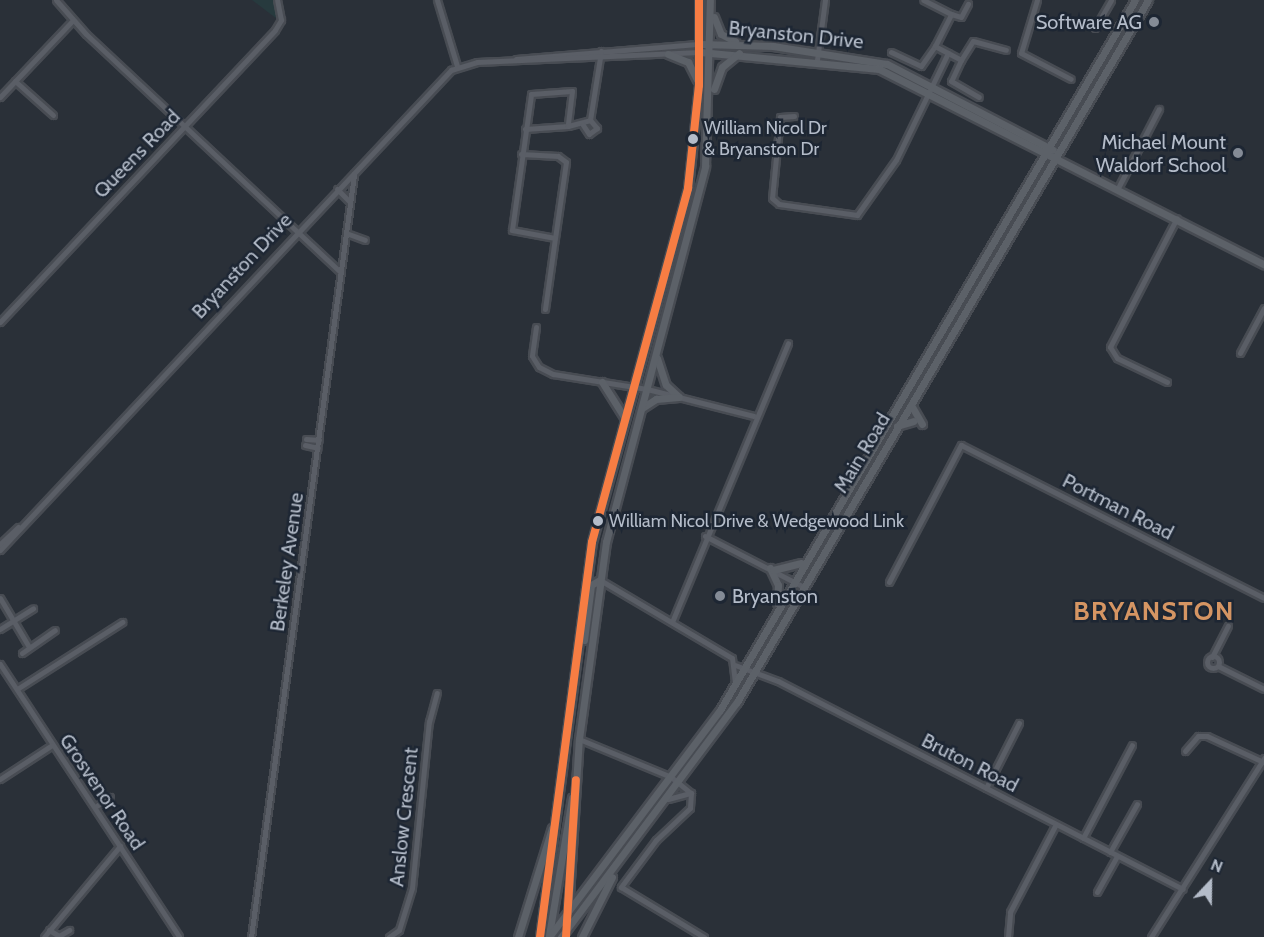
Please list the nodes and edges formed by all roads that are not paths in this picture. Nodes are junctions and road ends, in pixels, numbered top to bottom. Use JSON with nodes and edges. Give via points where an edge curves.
{"nodes":[{"id":1,"x":57,"y":0,"type":"edge"},
{"id":2,"x":277,"y":0,"type":"edge"},
{"id":3,"x":437,"y":0,"type":"edge"},
{"id":4,"x":699,"y":0,"type":"edge"},
{"id":5,"x":825,"y":0,"type":"edge"},
{"id":6,"x":923,"y":0,"type":"edge"},
{"id":7,"x":1101,"y":0,"type":"edge"},
{"id":8,"x":1135,"y":0,"type":"edge"},
{"id":9,"x":1148,"y":0,"type":"edge"},
{"id":10,"x":1110,"y":2,"type":"edge"},
{"id":11,"x":711,"y":3,"type":"edge"},
{"id":12,"x":1036,"y":3,"type":"edge"},
{"id":13,"x":968,"y":4,"type":"dead end"},
{"id":14,"x":951,"y":14,"type":"junction"},
{"id":15,"x":72,"y":20,"type":"junction"},
{"id":16,"x":1095,"y":28,"type":"dead end"},
{"id":17,"x":745,"y":44,"type":"junction"},
{"id":18,"x":935,"y":46,"type":"junction"},
{"id":19,"x":712,"y":47,"type":"junction"},
{"id":20,"x":700,"y":48,"type":"junction"},
{"id":21,"x":1006,"y":50,"type":"dead end"},
{"id":22,"x":601,"y":51,"type":"junction"},
{"id":23,"x":741,"y":52,"type":"junction"},
{"id":24,"x":891,"y":52,"type":"dead end"},
{"id":25,"x":948,"y":52,"type":"junction"},
{"id":26,"x":668,"y":54,"type":"junction"},
{"id":27,"x":817,"y":56,"type":"junction"},
{"id":28,"x":596,"y":59,"type":"junction"},
{"id":29,"x":961,"y":60,"type":"junction"},
{"id":30,"x":500,"y":61,"type":"junction"},
{"id":31,"x":457,"y":66,"type":"junction"},
{"id":32,"x":1071,"y":79,"type":"dead end"},
{"id":33,"x":15,"y":81,"type":"junction"},
{"id":34,"x":699,"y":85,"type":"junction"},
{"id":35,"x":930,"y":88,"type":"junction"},
{"id":36,"x":979,"y":96,"type":"dead end"},
{"id":37,"x":0,"y":98,"type":"edge"},
{"id":38,"x":711,"y":100,"type":"junction"},
{"id":39,"x":1159,"y":109,"type":"dead end"},
{"id":40,"x":52,"y":115,"type":"dead end"},
{"id":41,"x":794,"y":116,"type":"dead end"},
{"id":42,"x":590,"y":120,"type":"junction"},
{"id":43,"x":583,"y":125,"type":"junction"},
{"id":44,"x":184,"y":126,"type":"junction"},
{"id":45,"x":568,"y":126,"type":"junction"},
{"id":46,"x":525,"y":129,"type":"junction"},
{"id":47,"x":1067,"y":137,"type":"junction"},
{"id":48,"x":1032,"y":146,"type":"junction"},
{"id":49,"x":1047,"y":150,"type":"junction"},
{"id":50,"x":521,"y":154,"type":"junction"},
{"id":51,"x":1056,"y":155,"type":"junction"},
{"id":52,"x":1038,"y":166,"type":"junction"},
{"id":53,"x":1078,"y":166,"type":"junction"},
{"id":54,"x":354,"y":172,"type":"junction"},
{"id":55,"x":1118,"y":188,"type":"junction"},
{"id":56,"x":337,"y":189,"type":"junction"},
{"id":57,"x":350,"y":202,"type":"junction"},
{"id":58,"x":1177,"y":218,"type":"junction"},
{"id":59,"x":297,"y":232,"type":"junction"},
{"id":60,"x":346,"y":233,"type":"junction"},
{"id":61,"x":555,"y":238,"type":"junction"},
{"id":62,"x":365,"y":240,"type":"dead end"},
{"id":63,"x":1264,"y":264,"type":"edge"},
{"id":64,"x":340,"y":272,"type":"junction"},
{"id":65,"x":1264,"y":308,"type":"edge"},
{"id":66,"x":545,"y":309,"type":"dead end"},
{"id":67,"x":0,"y":322,"type":"edge"},
{"id":68,"x":536,"y":327,"type":"dead end"},
{"id":69,"x":788,"y":343,"type":"dead end"},
{"id":70,"x":1240,"y":353,"type":"dead end"},
{"id":71,"x":657,"y":356,"type":"junction"},
{"id":72,"x":602,"y":382,"type":"junction"},
{"id":73,"x":1167,"y":382,"type":"dead end"},
{"id":74,"x":634,"y":386,"type":"junction"},
{"id":75,"x":647,"y":389,"type":"junction"},
{"id":76,"x":680,"y":396,"type":"junction"},
{"id":77,"x":912,"y":399,"type":"junction"},
{"id":78,"x":642,"y":409,"type":"junction"},
{"id":79,"x":754,"y":416,"type":"junction"},
{"id":80,"x":624,"y":417,"type":"junction"},
{"id":81,"x":887,"y":418,"type":"junction"},
{"id":82,"x":902,"y":418,"type":"junction"},
{"id":83,"x":913,"y":421,"type":"dead end"},
{"id":84,"x":922,"y":424,"type":"dead end"},
{"id":85,"x":897,"y":426,"type":"junction"},
{"id":86,"x":319,"y":440,"type":"junction"},
{"id":87,"x":318,"y":448,"type":"junction"},
{"id":88,"x":24,"y":523,"type":"junction"},
{"id":89,"x":705,"y":536,"type":"junction"},
{"id":90,"x":0,"y":544,"type":"edge"},
{"id":91,"x":0,"y":550,"type":"edge"},
{"id":92,"x":803,"y":562,"type":"junction"},
{"id":93,"x":771,"y":569,"type":"junction"},
{"id":94,"x":600,"y":580,"type":"junction"},
{"id":95,"x":792,"y":580,"type":"junction"},
{"id":96,"x":889,"y":582,"type":"dead end"},
{"id":97,"x":802,"y":586,"type":"junction"},
{"id":98,"x":0,"y":598,"type":"edge"},
{"id":99,"x":1264,"y":598,"type":"edge"},
{"id":100,"x":33,"y":608,"type":"dead end"},
{"id":101,"x":774,"y":614,"type":"junction"},
{"id":102,"x":14,"y":621,"type":"junction"},
{"id":103,"x":122,"y":622,"type":"dead end"},
{"id":104,"x":672,"y":622,"type":"junction"},
{"id":105,"x":1228,"y":626,"type":"dead end"},
{"id":106,"x":0,"y":629,"type":"edge"},
{"id":107,"x":55,"y":630,"type":"dead end"},
{"id":108,"x":29,"y":647,"type":"junction"},
{"id":109,"x":22,"y":652,"type":"dead end"},
{"id":110,"x":1212,"y":657,"type":"junction"},
{"id":111,"x":0,"y":664,"type":"edge"},
{"id":112,"x":1218,"y":666,"type":"junction"},
{"id":113,"x":739,"y":667,"type":"junction"},
{"id":114,"x":576,"y":673,"type":"junction"},
{"id":115,"x":753,"y":676,"type":"junction"},
{"id":116,"x":17,"y":689,"type":"junction"},
{"id":117,"x":1264,"y":690,"type":"edge"},
{"id":118,"x":437,"y":693,"type":"dead end"},
{"id":119,"x":1019,"y":723,"type":"dead end"},
{"id":120,"x":579,"y":739,"type":"junction"},
{"id":121,"x":52,"y":745,"type":"junction"},
{"id":122,"x":1132,"y":745,"type":"dead end"},
{"id":123,"x":1185,"y":751,"type":"dead end"},
{"id":124,"x":1263,"y":764,"type":"edge"},
{"id":125,"x":671,"y":777,"type":"junction"},
{"id":126,"x":0,"y":778,"type":"edge"},
{"id":127,"x":576,"y":779,"type":"junction"},
{"id":128,"x":681,"y":782,"type":"junction"},
{"id":129,"x":986,"y":788,"type":"junction"},
{"id":130,"x":691,"y":793,"type":"junction"},
{"id":131,"x":110,"y":797,"type":"dead end"},
{"id":132,"x":668,"y":799,"type":"junction"},
{"id":133,"x":1137,"y":804,"type":"dead end"},
{"id":134,"x":559,"y":806,"type":"junction"},
{"id":135,"x":95,"y":807,"type":"junction"},
{"id":136,"x":1056,"y":824,"type":"junction"},
{"id":137,"x":1083,"y":838,"type":"junction"},
{"id":138,"x":120,"y":846,"type":"junction"},
{"id":139,"x":1110,"y":852,"type":"junction"},
{"id":140,"x":1117,"y":856,"type":"junction"},
{"id":141,"x":620,"y":861,"type":"junction"},
{"id":142,"x":1183,"y":889,"type":"junction"},
{"id":143,"x":1097,"y":892,"type":"dead end"},
{"id":144,"x":568,"y":912,"type":"junction"},
{"id":145,"x":50,"y":930,"type":"junction"},
{"id":146,"x":69,"y":930,"type":"dead end"},
{"id":147,"x":566,"y":933,"type":"edge"},
{"id":148,"x":44,"y":937,"type":"edge"},
{"id":149,"x":179,"y":937,"type":"edge"},
{"id":150,"x":252,"y":937,"type":"edge"},
{"id":151,"x":388,"y":937,"type":"edge"},
{"id":152,"x":518,"y":937,"type":"edge"},
{"id":153,"x":540,"y":937,"type":"edge"},
{"id":154,"x":549,"y":937,"type":"edge"},
{"id":155,"x":560,"y":937,"type":"edge"},
{"id":156,"x":582,"y":937,"type":"edge"},
{"id":157,"x":704,"y":937,"type":"edge"},
{"id":158,"x":1008,"y":937,"type":"edge"},
{"id":159,"x":1151,"y":937,"type":"edge"}],
"edges":[{"from":1,"to":15,"type":"street"},
{"from":2,"to":44,"type":"street","name":"Queens Road","via":[[278,27]]},
{"from":3,"to":31,"type":"street"},
{"from":4,"to":20,"type":"main road"},
{"from":5,"to":27,"type":"street"},
{"from":6,"to":14,"type":"street"},
{"from":7,"to":10,"type":"street"},
{"from":8,"to":49,"type":"main road","name":"Main Road"},
{"from":9,"to":47,"type":"main road","name":"Main Road"},
{"from":10,"to":16,"type":"street"},
{"from":11,"to":17,"type":"main road","via":[[721,34]]},
{"from":11,"to":19,"type":"main road"},
{"from":12,"to":32,"type":"street","via":[[1021,53]]},
{"from":13,"to":14,"type":"street","via":[[960,18]]},
{"from":14,"to":18,"type":"street"},
{"from":15,"to":33,"type":"street"},
{"from":15,"to":44,"type":"street"},
{"from":17,"to":19,"type":"main road","name":"Bryanston Drive"},
{"from":17,"to":27,"type":"main road","name":"Bryanston Drive"},
{"from":18,"to":24,"type":"street","via":[[921,66]]},
{"from":18,"to":25,"type":"street"},
{"from":19,"to":20,"type":"main road","name":"Bryanston Drive"},
{"from":19,"to":23,"type":"main road","name":"Bryanston Drive"},
{"from":19,"to":38,"type":"main road"},
{"from":20,"to":22,"type":"street","name":"Bryanston Drive"},
{"from":20,"to":26,"type":"street","name":"Bryanston Drive"},
{"from":20,"to":34,"type":"main road"},
{"from":21,"to":29,"type":"street","via":[[973,41]]},
{"from":22,"to":28,"type":"street"},
{"from":22,"to":30,"type":"street","name":"Bryanston Drive"},
{"from":23,"to":27,"type":"main road","name":"Bryanston Drive"},
{"from":23,"to":38,"type":"main road","via":[[722,67]]},
{"from":25,"to":29,"type":"street"},
{"from":25,"to":35,"type":"street"},
{"from":26,"to":28,"type":"street","name":"Bryanston Drive"},
{"from":26,"to":34,"type":"main road","via":[[688,62]]},
{"from":27,"to":35,"type":"main road","name":"Bryanston Drive","via":[[887,64]]},
{"from":28,"to":30,"type":"street","name":"Bryanston Drive"},
{"from":28,"to":42,"type":"street"},
{"from":29,"to":36,"type":"street","via":[[952,83]]},
{"from":30,"to":31,"type":"street","name":"Bryanston Drive"},
{"from":31,"to":54,"type":"street","name":"Bryanston Drive"},
{"from":33,"to":37,"type":"street"},
{"from":33,"to":40,"type":"street"},
{"from":34,"to":74,"type":"main road","via":[[683,211]]},
{"from":35,"to":41,"type":"street","via":[[881,186],[857,215],[775,201],[778,125],[782,115]]},
{"from":35,"to":48,"type":"main road","name":"Bryanston Drive"},
{"from":35,"to":49,"type":"main road","name":"Bryanston Drive"},
{"from":38,"to":71,"type":"main road","via":[[700,190]]},
{"from":39,"to":55,"type":"street"},
{"from":42,"to":43,"type":"street"},
{"from":42,"to":43,"type":"street","via":[[597,126],[593,133],[585,132]]},
{"from":43,"to":45,"type":"street"},
{"from":44,"to":59,"type":"street"},
{"from":44,"to":67,"type":"street","name":"Queens Road"},
{"from":45,"to":46,"type":"street"},
{"from":45,"to":46,"type":"street","via":[[574,96],[569,89],[533,92]]},
{"from":46,"to":50,"type":"street"},
{"from":47,"to":51,"type":"main road","name":"Main Road"},
{"from":47,"to":53,"type":"main road","via":[[1066,156]]},
{"from":48,"to":49,"type":"main road","name":"Bryanston Drive"},
{"from":48,"to":52,"type":"main road"},
{"from":49,"to":51,"type":"main road","name":"Bryanston Drive"},
{"from":49,"to":52,"type":"main road","name":"Main Road"},
{"from":50,"to":61,"type":"street","via":[[512,230]]},
{"from":50,"to":61,"type":"street","via":[[558,156],[566,162]]},
{"from":51,"to":53,"type":"main road","name":"Bryanston Drive"},
{"from":51,"to":77,"type":"main road","name":"Main Road"},
{"from":52,"to":81,"type":"main road","name":"Main Road"},
{"from":53,"to":55,"type":"main road","name":"Bryanston Drive"},
{"from":54,"to":56,"type":"street","name":"Bryanston Drive"},
{"from":54,"to":57,"type":"street","name":"Berkeley Avenue"},
{"from":55,"to":58,"type":"main road","name":"Bryanston Drive"},
{"from":56,"to":57,"type":"street"},
{"from":56,"to":59,"type":"street","name":"Bryanston Drive"},
{"from":57,"to":60,"type":"street","name":"Berkeley Avenue"},
{"from":58,"to":63,"type":"main road","name":"Bryanston Drive"},
{"from":58,"to":73,"type":"street","via":[[1113,338],[1110,351],[1116,358]]},
{"from":59,"to":64,"type":"street"},
{"from":59,"to":88,"type":"street","name":"Bryanston Drive"},
{"from":60,"to":62,"type":"street"},
{"from":60,"to":64,"type":"street","name":"Berkeley Avenue"},
{"from":61,"to":66,"type":"street"},
{"from":64,"to":86,"type":"street","name":"Berkeley Avenue"},
{"from":65,"to":70,"type":"street"},
{"from":68,"to":72,"type":"street","via":[[532,356],[539,367]]},
{"from":69,"to":79,"type":"street"},
{"from":71,"to":75,"type":"main road"},
{"from":71,"to":76,"type":"main road","via":[[666,385]]},
{"from":72,"to":74,"type":"street"},
{"from":72,"to":80,"type":"main road"},
{"from":74,"to":75,"type":"street"},
{"from":74,"to":80,"type":"main road"},
{"from":75,"to":76,"type":"street"},
{"from":75,"to":78,"type":"main road"},
{"from":76,"to":78,"type":"main road","via":[[657,399]]},
{"from":76,"to":79,"type":"street"},
{"from":77,"to":82,"type":"main road","name":"Main Road"},
{"from":77,"to":84,"type":"main road","via":[[912,416]]},
{"from":78,"to":94,"type":"main road"},
{"from":79,"to":89,"type":"street"},
{"from":80,"to":114,"type":"main road","via":[[585,575]]},
{"from":81,"to":82,"type":"main road"},
{"from":81,"to":92,"type":"main road","name":"Main Road"},
{"from":82,"to":85,"type":"main road","name":"Main Road"},
{"from":83,"to":85,"type":"main road"},
{"from":85,"to":97,"type":"main road","name":"Main Road"},
{"from":86,"to":87,"type":"street","name":"Berkeley Avenue"},
{"from":86,"to":87,"type":"street","via":[[306,442]]},
{"from":87,"to":150,"type":"street","name":"Berkeley Avenue"},
{"from":88,"to":90,"type":"street","name":"Bryanston Drive"},
{"from":88,"to":91,"type":"street","name":"Bryanston Drive"},
{"from":89,"to":93,"type":"street"},
{"from":89,"to":104,"type":"street"},
{"from":92,"to":93,"type":"main road"},
{"from":92,"to":95,"type":"main road","name":"Main Road"},
{"from":93,"to":95,"type":"street"},
{"from":93,"to":101,"type":"main road","via":[[778,585]]},
{"from":94,"to":104,"type":"street","name":"Bruton Road"},
{"from":94,"to":114,"type":"main road","via":[[591,585]]},
{"from":94,"to":120,"type":"main road"},
{"from":95,"to":97,"type":"street"},
{"from":95,"to":101,"type":"main road","name":"Main Road"},
{"from":96,"to":99,"type":"street","name":"Portman Road","via":[[958,447]]},
{"from":97,"to":115,"type":"main road","name":"Main Road"},
{"from":98,"to":102,"type":"street"},
{"from":100,"to":102,"type":"street"},
{"from":101,"to":113,"type":"main road","name":"Main Road"},
{"from":102,"to":106,"type":"street"},
{"from":102,"to":108,"type":"street"},
{"from":103,"to":116,"type":"street"},
{"from":104,"to":113,"type":"street","name":"Bruton Road","via":[[715,647]]},
{"from":105,"to":110,"type":"street"},
{"from":107,"to":108,"type":"street"},
{"from":108,"to":109,"type":"street"},
{"from":110,"to":112,"type":"street"},
{"from":110,"to":112,"type":"street","via":[[1208,665]]},
{"from":111,"to":116,"type":"street","name":"Grosvenor Road"},
{"from":112,"to":117,"type":"street"},
{"from":113,"to":115,"type":"street","name":"Bruton Road"},
{"from":113,"to":125,"type":"main road","name":"Main Road","via":[[735,682]]},
{"from":114,"to":134,"type":"main road"},
{"from":115,"to":128,"type":"main road","name":"Main Road"},
{"from":115,"to":129,"type":"street","name":"Bruton Road","via":[[778,681]]},
{"from":116,"to":121,"type":"street","name":"Grosvenor Road"},
{"from":118,"to":151,"type":"street","name":"Anslow Crescent","via":[[429,722],[412,888],[399,930]]},
{"from":119,"to":129,"type":"street"},
{"from":120,"to":125,"type":"street"},
{"from":120,"to":127,"type":"main road"},
{"from":121,"to":126,"type":"street"},
{"from":121,"to":135,"type":"street","name":"Grosvenor Road"},
{"from":122,"to":137,"type":"street"},
{"from":123,"to":124,"type":"street","via":[[1198,736],[1207,736]]},
{"from":124,"to":142,"type":"street"},
{"from":125,"to":128,"type":"street"},
{"from":125,"to":144,"type":"main road","name":"Main Road"},
{"from":127,"to":144,"type":"main road"},
{"from":127,"to":154,"type":"main road"},
{"from":128,"to":130,"type":"street"},
{"from":128,"to":132,"type":"main road","name":"Main Road"},
{"from":129,"to":136,"type":"street","name":"Bruton Road"},
{"from":130,"to":132,"type":"street"},
{"from":130,"to":157,"type":"street","via":[[690,808],[661,834],[621,887]]},
{"from":131,"to":135,"type":"street"},
{"from":132,"to":141,"type":"main road","name":"Main Road"},
{"from":133,"to":139,"type":"street"},
{"from":134,"to":152,"type":"main road"},
{"from":134,"to":153,"type":"main road"},
{"from":135,"to":138,"type":"street","name":"Grosvenor Road"},
{"from":136,"to":137,"type":"street","name":"Bruton Road"},
{"from":136,"to":158,"type":"street","via":[[1010,912]]},
{"from":137,"to":139,"type":"street","name":"Bruton Road"},
{"from":138,"to":145,"type":"street"},
{"from":138,"to":149,"type":"street","name":"Grosvenor Road"},
{"from":139,"to":140,"type":"street","name":"Bruton Road"},
{"from":140,"to":142,"type":"street","name":"Bruton Road"},
{"from":140,"to":143,"type":"street"},
{"from":141,"to":147,"type":"main road","name":"Main Road"},
{"from":141,"to":156,"type":"main road"},
{"from":142,"to":159,"type":"street"},
{"from":144,"to":147,"type":"main road"},
{"from":144,"to":154,"type":"main road","name":"Main Road"},
{"from":144,"to":155,"type":"main road"},
{"from":145,"to":146,"type":"street","via":[[59,936]]},
{"from":145,"to":148,"type":"street"},
{"from":147,"to":155,"type":"main road","name":"Main Road"}]}
